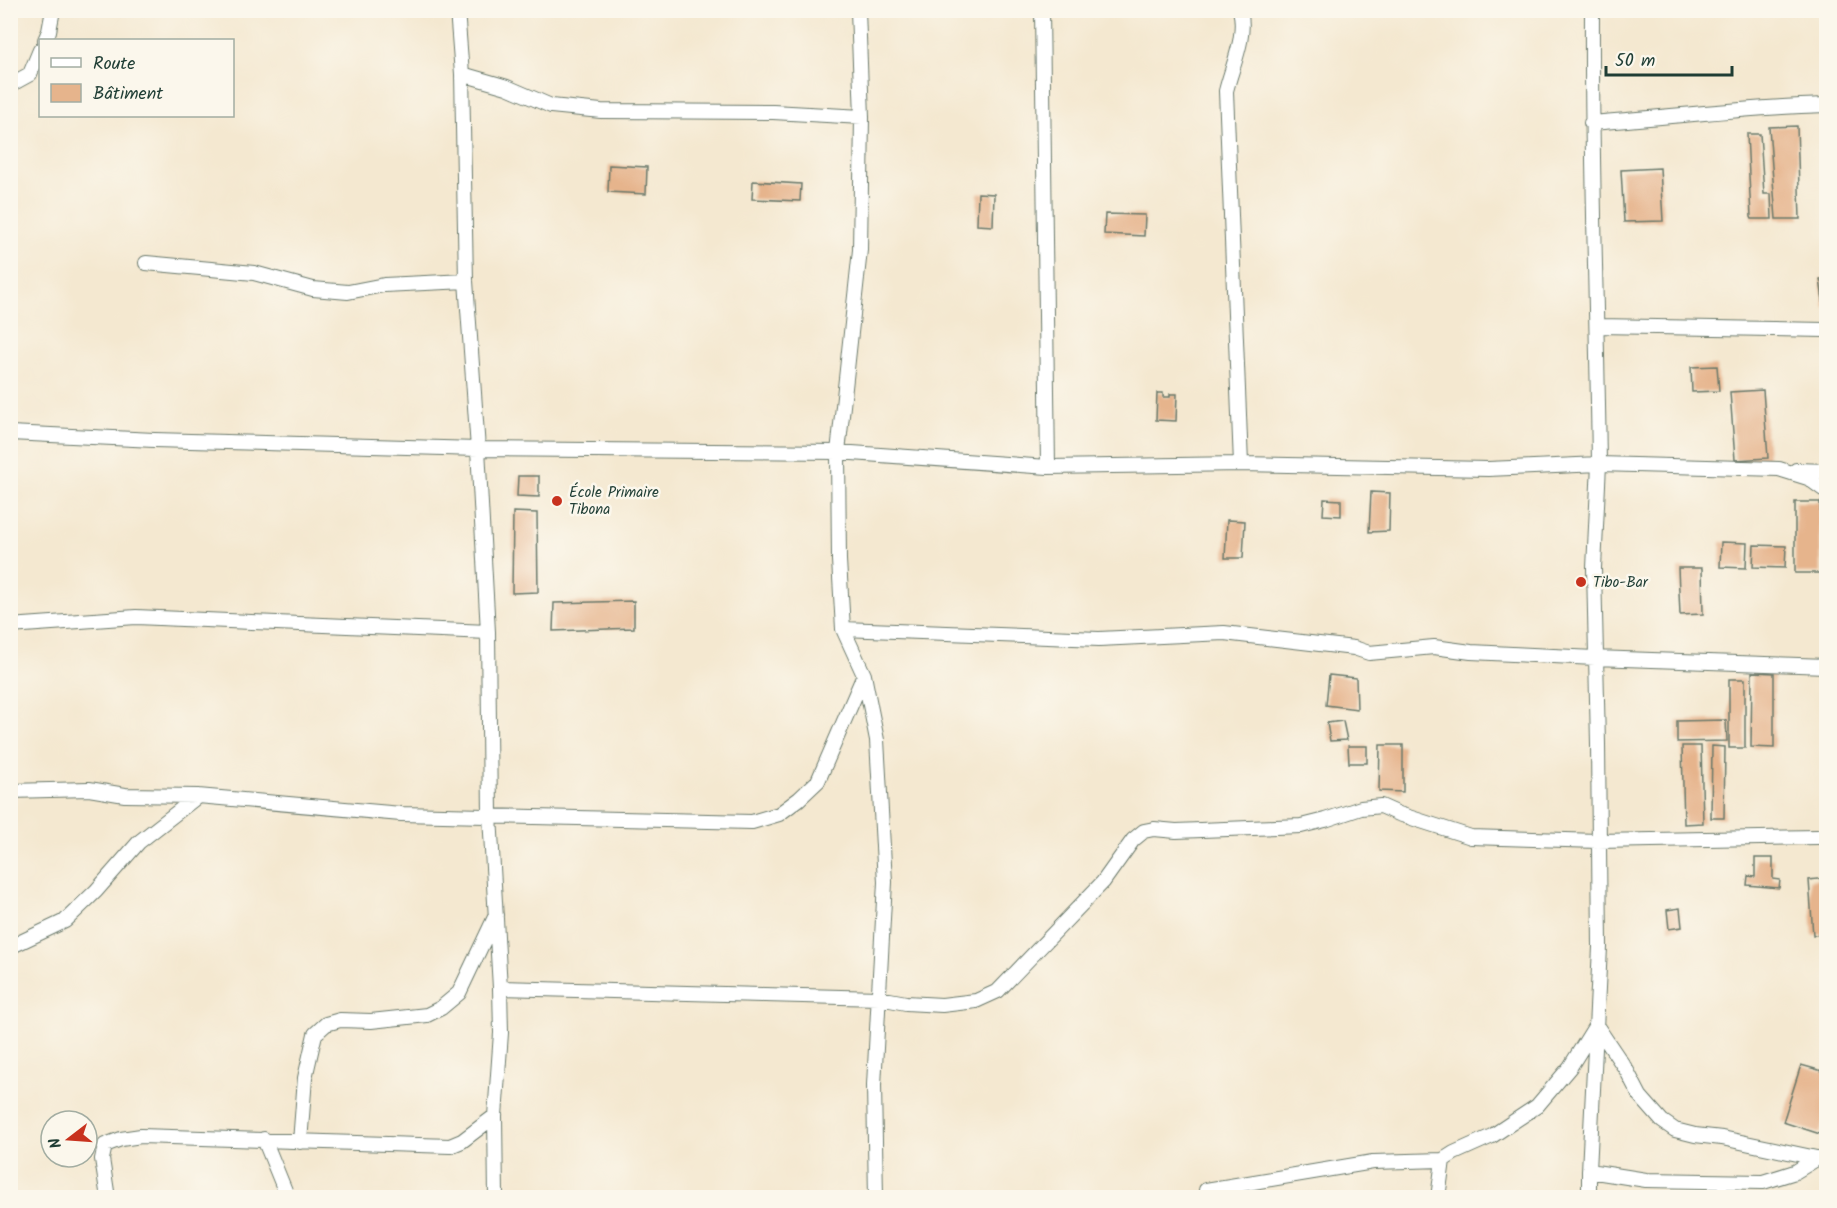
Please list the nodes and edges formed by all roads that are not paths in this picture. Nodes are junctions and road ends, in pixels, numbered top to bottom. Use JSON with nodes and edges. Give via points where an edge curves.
{"nodes":[{"id":1,"x":53,"y":10,"type":"edge"},
{"id":2,"x":458,"y":10,"type":"edge"},
{"id":3,"x":858,"y":10,"type":"edge"},
{"id":4,"x":1042,"y":10,"type":"edge"},
{"id":5,"x":1239,"y":10,"type":"edge"},
{"id":6,"x":1592,"y":10,"type":"edge"},
{"id":7,"x":45,"y":39,"type":"edge"},
{"id":8,"x":39,"y":52,"type":"edge"},
{"id":9,"x":462,"y":74,"type":"junction"},
{"id":10,"x":10,"y":85,"type":"edge"},
{"id":11,"x":1827,"y":105,"type":"edge"},
{"id":12,"x":862,"y":117,"type":"junction"},
{"id":13,"x":1591,"y":123,"type":"junction"},
{"id":14,"x":146,"y":264,"type":"dead end"},
{"id":15,"x":466,"y":281,"type":"junction"},
{"id":16,"x":1598,"y":326,"type":"junction"},
{"id":17,"x":1827,"y":330,"type":"edge"},
{"id":18,"x":10,"y":433,"type":"edge"},
{"id":19,"x":477,"y":449,"type":"junction"},
{"id":20,"x":838,"y":452,"type":"junction"},
{"id":21,"x":1241,"y":464,"type":"junction"},
{"id":22,"x":1599,"y":464,"type":"junction"},
{"id":23,"x":1048,"y":467,"type":"junction"},
{"id":24,"x":1779,"y":469,"type":"junction"},
{"id":25,"x":1827,"y":471,"type":"edge"},
{"id":26,"x":1827,"y":491,"type":"edge"},
{"id":27,"x":10,"y":626,"type":"edge"},
{"id":28,"x":843,"y":628,"type":"junction"},
{"id":29,"x":488,"y":632,"type":"junction"},
{"id":30,"x":1596,"y":658,"type":"junction"},
{"id":31,"x":1827,"y":666,"type":"edge"},
{"id":32,"x":864,"y":675,"type":"junction"},
{"id":33,"x":10,"y":791,"type":"edge"},
{"id":34,"x":198,"y":796,"type":"junction"},
{"id":35,"x":490,"y":816,"type":"junction"},
{"id":36,"x":1818,"y":837,"type":"dead end"},
{"id":37,"x":1598,"y":841,"type":"junction"},
{"id":38,"x":496,"y":913,"type":"junction"},
{"id":39,"x":10,"y":947,"type":"edge"},
{"id":40,"x":500,"y":988,"type":"junction"},
{"id":41,"x":879,"y":998,"type":"junction"},
{"id":42,"x":1596,"y":1025,"type":"junction"},
{"id":43,"x":495,"y":1116,"type":"junction"},
{"id":44,"x":264,"y":1139,"type":"junction"},
{"id":45,"x":300,"y":1142,"type":"junction"},
{"id":46,"x":1822,"y":1159,"type":"edge"},
{"id":47,"x":1443,"y":1160,"type":"junction"},
{"id":48,"x":1589,"y":1171,"type":"junction"},
{"id":49,"x":1206,"y":1190,"type":"dead end"},
{"id":50,"x":108,"y":1197,"type":"edge"},
{"id":51,"x":288,"y":1197,"type":"edge"},
{"id":52,"x":496,"y":1197,"type":"edge"},
{"id":53,"x":876,"y":1197,"type":"edge"},
{"id":54,"x":1438,"y":1197,"type":"edge"},
{"id":55,"x":1589,"y":1197,"type":"edge"}],
"edges":[{"from":1,"to":7,"type":"street"},
{"from":2,"to":9,"type":"street"},
{"from":3,"to":12,"type":"street"},
{"from":4,"to":23,"type":"street"},
{"from":5,"to":21,"type":"street","via":[[1241,37],[1226,91]]},
{"from":6,"to":13,"type":"street"},
{"from":8,"to":10,"type":"street","via":[[30,74]]},
{"from":9,"to":12,"type":"street","via":[[551,106],[601,111]]},
{"from":9,"to":15,"type":"street"},
{"from":11,"to":13,"type":"street"},
{"from":12,"to":20,"type":"street","via":[[860,250]]},
{"from":13,"to":16,"type":"street"},
{"from":14,"to":15,"type":"street","via":[[254,273],[313,289],[348,292],[384,285]]},
{"from":15,"to":19,"type":"street"},
{"from":16,"to":17,"type":"street"},
{"from":16,"to":22,"type":"street"},
{"from":18,"to":19,"type":"street"},
{"from":19,"to":20,"type":"street"},
{"from":19,"to":29,"type":"street"},
{"from":20,"to":23,"type":"street"},
{"from":20,"to":28,"type":"street"},
{"from":21,"to":22,"type":"street","via":[[1488,469]]},
{"from":21,"to":23,"type":"street"},
{"from":22,"to":24,"type":"street"},
{"from":22,"to":30,"type":"street","via":[[1594,568]]},
{"from":24,"to":25,"type":"street"},
{"from":24,"to":26,"type":"street","via":[[1808,478]]},
{"from":27,"to":29,"type":"street","via":[[135,616]]},
{"from":28,"to":30,"type":"street","via":[[1099,639],[1224,633],[1369,652],[1434,648]]},
{"from":28,"to":32,"type":"street"},
{"from":29,"to":35,"type":"street"},
{"from":30,"to":31,"type":"street"},
{"from":30,"to":37,"type":"street"},
{"from":32,"to":35,"type":"street","via":[[818,781],[779,814],[752,822]]},
{"from":32,"to":41,"type":"street","via":[[877,740],[885,882]]},
{"from":33,"to":34,"type":"street","via":[[89,789],[125,795]]},
{"from":34,"to":35,"type":"street","via":[[401,814]]},
{"from":34,"to":39,"type":"street","via":[[139,842],[65,921]]},
{"from":35,"to":38,"type":"street"},
{"from":36,"to":37,"type":"street"},
{"from":37,"to":41,"type":"street","via":[[1471,837],[1381,806],[1301,826],[1176,831],[1154,828],[1133,840],[1103,882],[998,991],[976,1001],[942,1005]]},
{"from":37,"to":42,"type":"street","via":[[1600,947]]},
{"from":38,"to":40,"type":"street"},
{"from":38,"to":45,"type":"street","via":[[459,993],[441,1008],[427,1015],[340,1020],[326,1024],[315,1034],[305,1078]]},
{"from":40,"to":41,"type":"street"},
{"from":40,"to":43,"type":"street"},
{"from":41,"to":53,"type":"street","via":[[874,1085]]},
{"from":42,"to":46,"type":"street","via":[[1640,1096],[1675,1130]]},
{"from":42,"to":47,"type":"street","via":[[1570,1067],[1537,1106],[1492,1136]]},
{"from":42,"to":48,"type":"street"},
{"from":43,"to":45,"type":"street","via":[[450,1146]]},
{"from":43,"to":52,"type":"street"},
{"from":44,"to":45,"type":"street"},
{"from":44,"to":50,"type":"street","via":[[121,1139],[105,1145],[102,1159]]},
{"from":44,"to":51,"type":"street"},
{"from":46,"to":48,"type":"street","via":[[1764,1182],[1646,1180]]},
{"from":47,"to":49,"type":"street","via":[[1373,1162]]},
{"from":47,"to":54,"type":"street"},
{"from":48,"to":55,"type":"street"}]}
